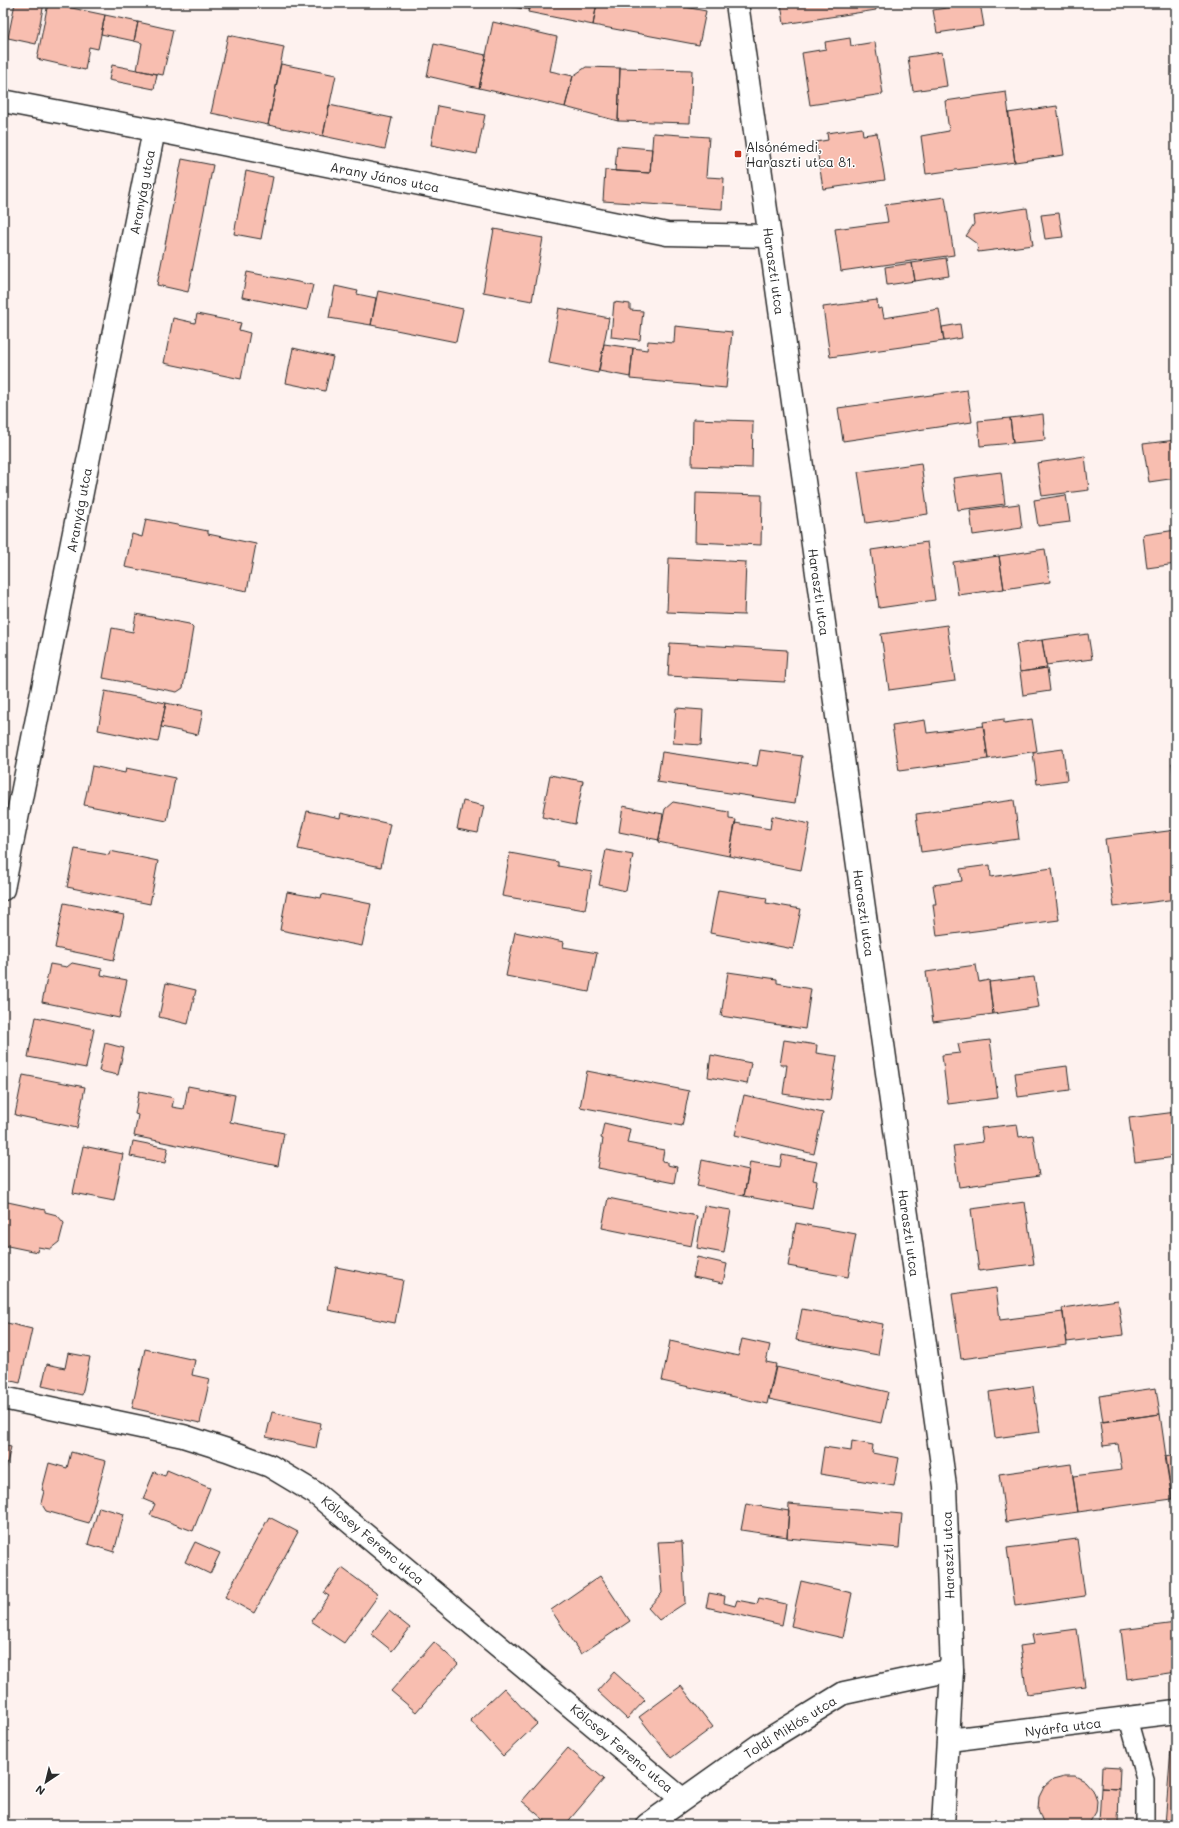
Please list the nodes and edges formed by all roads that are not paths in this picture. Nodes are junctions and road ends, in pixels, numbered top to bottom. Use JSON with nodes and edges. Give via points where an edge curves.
{"nodes":[{"id":1,"x":737,"y":3,"type":"edge"},
{"id":2,"x":3,"y":101,"type":"edge"},
{"id":3,"x":154,"y":130,"type":"junction"},
{"id":4,"x":770,"y":236,"type":"junction"},
{"id":5,"x":3,"y":890,"type":"edge"},
{"id":6,"x":3,"y":1398,"type":"edge"},
{"id":7,"x":952,"y":1670,"type":"junction"},
{"id":8,"x":1176,"y":1712,"type":"edge"},
{"id":9,"x":1128,"y":1719,"type":"junction"},
{"id":10,"x":949,"y":1740,"type":"junction"},
{"id":11,"x":682,"y":1798,"type":"junction"},
{"id":12,"x":647,"y":1825,"type":"edge"},
{"id":13,"x":944,"y":1825,"type":"edge"},
{"id":14,"x":1144,"y":1825,"type":"edge"}],
"edges":[{"from":1,"to":4,"type":"street","name":"Haraszti utca"},
{"from":2,"to":3,"type":"street","name":"Arany János utca"},
{"from":3,"to":4,"type":"street","name":"Arany János utca","via":[[667,234]]},
{"from":3,"to":5,"type":"street","name":"Aranyág utca"},
{"from":4,"to":7,"type":"street","name":"Haraszti utca","via":[[945,1486]]},
{"from":6,"to":11,"type":"street","name":"Kölcsey Ferenc utca","via":[[182,1436],[270,1466],[315,1493]]},
{"from":7,"to":10,"type":"street","name":"Haraszti utca"},
{"from":7,"to":11,"type":"street","name":"Toldi Miklós utca","via":[[844,1693],[761,1744]]},
{"from":8,"to":9,"type":"street","name":"Nyárfa utca"},
{"from":9,"to":10,"type":"street","name":"Nyárfa utca"},
{"from":9,"to":14,"type":"lane","via":[[1145,1779]]},
{"from":10,"to":13,"type":"street","name":"Haraszti utca"},
{"from":11,"to":12,"type":"street","name":"Toldi Miklós utca"}]}
